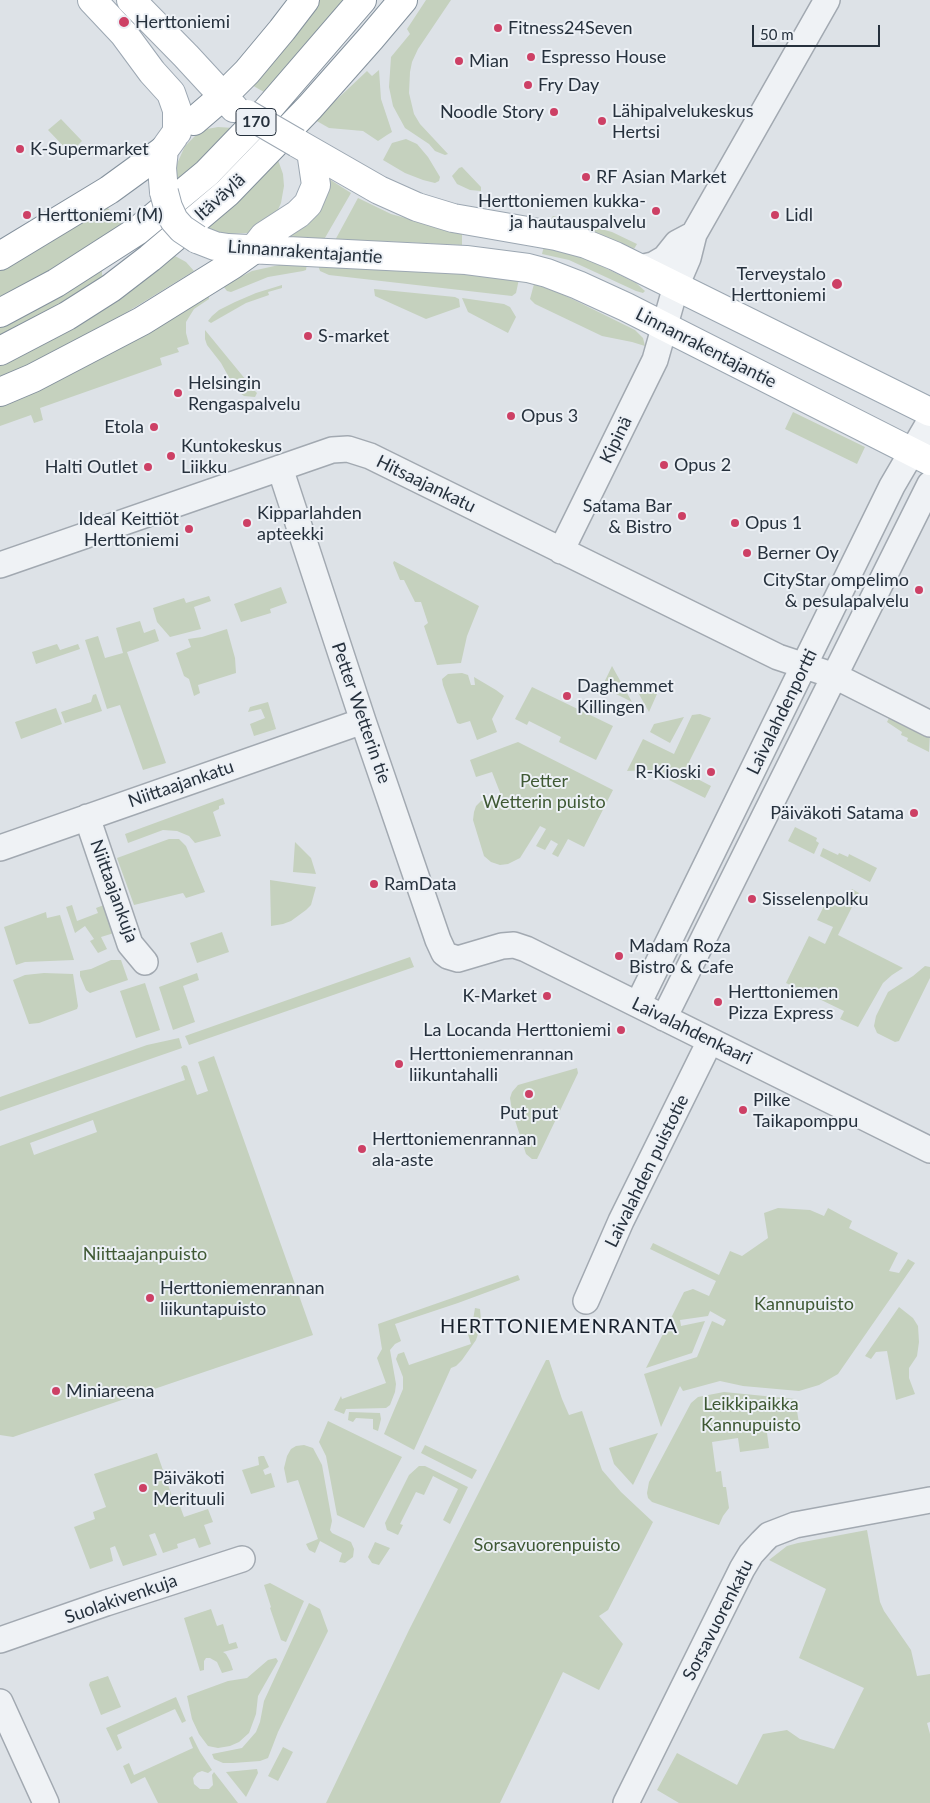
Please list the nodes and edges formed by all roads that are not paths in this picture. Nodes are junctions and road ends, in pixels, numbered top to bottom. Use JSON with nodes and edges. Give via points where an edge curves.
{"nodes":[{"id":1,"x":92,"y":0,"type":"edge"},
{"id":2,"x":131,"y":0,"type":"edge"},
{"id":3,"x":305,"y":0,"type":"edge"},
{"id":4,"x":362,"y":0,"type":"edge"},
{"id":5,"x":403,"y":0,"type":"edge"},
{"id":6,"x":828,"y":0,"type":"edge"},
{"id":7,"x":235,"y":106,"type":"junction"},
{"id":8,"x":179,"y":134,"type":"junction"},
{"id":9,"x":304,"y":147,"type":"junction"},
{"id":10,"x":694,"y":234,"type":"junction"},
{"id":11,"x":253,"y":250,"type":"junction"},
{"id":12,"x":0,"y":256,"type":"edge"},
{"id":13,"x":640,"y":268,"type":"junction"},
{"id":14,"x":676,"y":286,"type":"junction"},
{"id":15,"x":0,"y":313,"type":"edge"},
{"id":16,"x":664,"y":326,"type":"junction"},
{"id":17,"x":0,"y":351,"type":"edge"},
{"id":18,"x":0,"y":392,"type":"edge"},
{"id":19,"x":930,"y":412,"type":"edge"},
{"id":20,"x":930,"y":421,"type":"edge"},
{"id":21,"x":921,"y":456,"type":"edge"},
{"id":22,"x":280,"y":468,"type":"junction"},
{"id":23,"x":930,"y":484,"type":"edge"},
{"id":24,"x":561,"y":551,"type":"junction"},
{"id":25,"x":0,"y":565,"type":"edge"},
{"id":26,"x":804,"y":667,"type":"junction"},
{"id":27,"x":835,"y":676,"type":"junction"},
{"id":28,"x":363,"y":721,"type":"junction"},
{"id":29,"x":930,"y":724,"type":"edge"},
{"id":30,"x":87,"y":817,"type":"junction"},
{"id":31,"x":0,"y":848,"type":"edge"},
{"id":32,"x":448,"y":956,"type":"joint"},
{"id":33,"x":145,"y":962,"type":"dead end"},
{"id":34,"x":638,"y":1004,"type":"junction"},
{"id":35,"x":664,"y":1018,"type":"junction"},
{"id":36,"x":710,"y":1041,"type":"junction"},
{"id":37,"x":930,"y":1150,"type":"edge"},
{"id":38,"x":586,"y":1301,"type":"dead end"},
{"id":39,"x":930,"y":1500,"type":"edge"},
{"id":40,"x":242,"y":1559,"type":"dead end"},
{"id":41,"x":0,"y":1640,"type":"edge"},
{"id":42,"x":0,"y":1702,"type":"edge"},
{"id":43,"x":46,"y":1803,"type":"edge"},
{"id":44,"x":626,"y":1803,"type":"edge"}],
"edges":[{"from":1,"to":8,"type":"main road","name":"Linnanrakentajantie","via":[[171,93],[177,110]]},
{"from":2,"to":7,"type":"main road"},
{"from":3,"to":7,"type":"main road","via":[[247,72]]},
{"from":4,"to":15,"type":"main road","name":"Itäväylä","number":"170","via":[[262,116],[207,173],[137,231],[56,283]]},
{"from":5,"to":17,"type":"main road","name":"Itäväylä","via":[[310,107],[227,192],[111,288],[67,316]]},
{"from":6,"to":10,"type":"street"},
{"from":7,"to":8,"type":"main road"},
{"from":7,"to":9,"type":"main road","bridge":true},
{"from":8,"to":11,"type":"main road","name":"Linnanrakentajantie","bridge":true,"via":[[162,168],[164,192],[174,220],[197,239],[215,246]]},
{"from":8,"to":12,"type":"main road","via":[[109,190]]},
{"from":9,"to":11,"type":"main road","via":[[316,184],[308,204],[264,236]]},
{"from":9,"to":13,"type":"main road","via":[[379,190],[417,207],[453,218],[586,244]]},
{"from":10,"to":13,"type":"street","via":[[676,243],[665,258]]},
{"from":10,"to":14,"type":"street","name":"Kipinä"},
{"from":11,"to":16,"type":"main road","name":"Linnanrakentajantie","via":[[466,260],[528,268],[578,285]]},
{"from":11,"to":18,"type":"main road","via":[[142,320]]},
{"from":13,"to":14,"type":"main road"},
{"from":14,"to":16,"type":"street","name":"Kipinä"},
{"from":14,"to":19,"type":"main road"},
{"from":16,"to":21,"type":"main road","name":"Linnanrakentajantie"},
{"from":16,"to":24,"type":"street","name":"Kipinä","via":[[655,360]]},
{"from":20,"to":21,"type":"street","name":"Laivalahdenportti"},
{"from":21,"to":26,"type":"street","name":"Laivalahdenportti","via":[[889,493]]},
{"from":22,"to":24,"type":"street","name":"Hitsaajankatu","via":[[332,450],[359,452]]},
{"from":22,"to":25,"type":"street","name":"Hitsaajankatu"},
{"from":22,"to":28,"type":"street","name":"Petter Wetterin tie"},
{"from":23,"to":27,"type":"street","name":"Laivalahdenportti"},
{"from":24,"to":26,"type":"street","name":"Hitsaajankatu"},
{"from":26,"to":27,"type":"street","name":"Hitsaajankatu"},
{"from":26,"to":34,"type":"street","name":"Laivalahdenportti"},
{"from":27,"to":29,"type":"street","name":"Hitsaajankatu"},
{"from":27,"to":35,"type":"street","name":"Laivalahdenportti"},
{"from":28,"to":30,"type":"street","name":"Niittaajankatu"},
{"from":28,"to":32,"type":"street","name":"Petter Wetterin tie","via":[[438,940]]},
{"from":30,"to":31,"type":"street","name":"Niittaajankatu"},
{"from":30,"to":33,"type":"street","name":"Niittaajankuja","via":[[130,944]]},
{"from":32,"to":34,"type":"street","name":"Laivalahdenkaari","via":[[462,958],[502,946],[519,946]]},
{"from":34,"to":35,"type":"street","name":"Laivalahdenkaari"},
{"from":35,"to":36,"type":"street","name":"Laivalahdenkaari"},
{"from":36,"to":37,"type":"street","name":"Laivalahdenkaari"},
{"from":36,"to":38,"type":"street","name":"Laivalahden puistotie","via":[[621,1221]]},
{"from":39,"to":44,"type":"street","name":"Sorsavuorenkatu","via":[[795,1525],[769,1535],[742,1569]]},
{"from":40,"to":41,"type":"street","name":"Suolakivenkuja"},
{"from":42,"to":43,"type":"street"}]}
